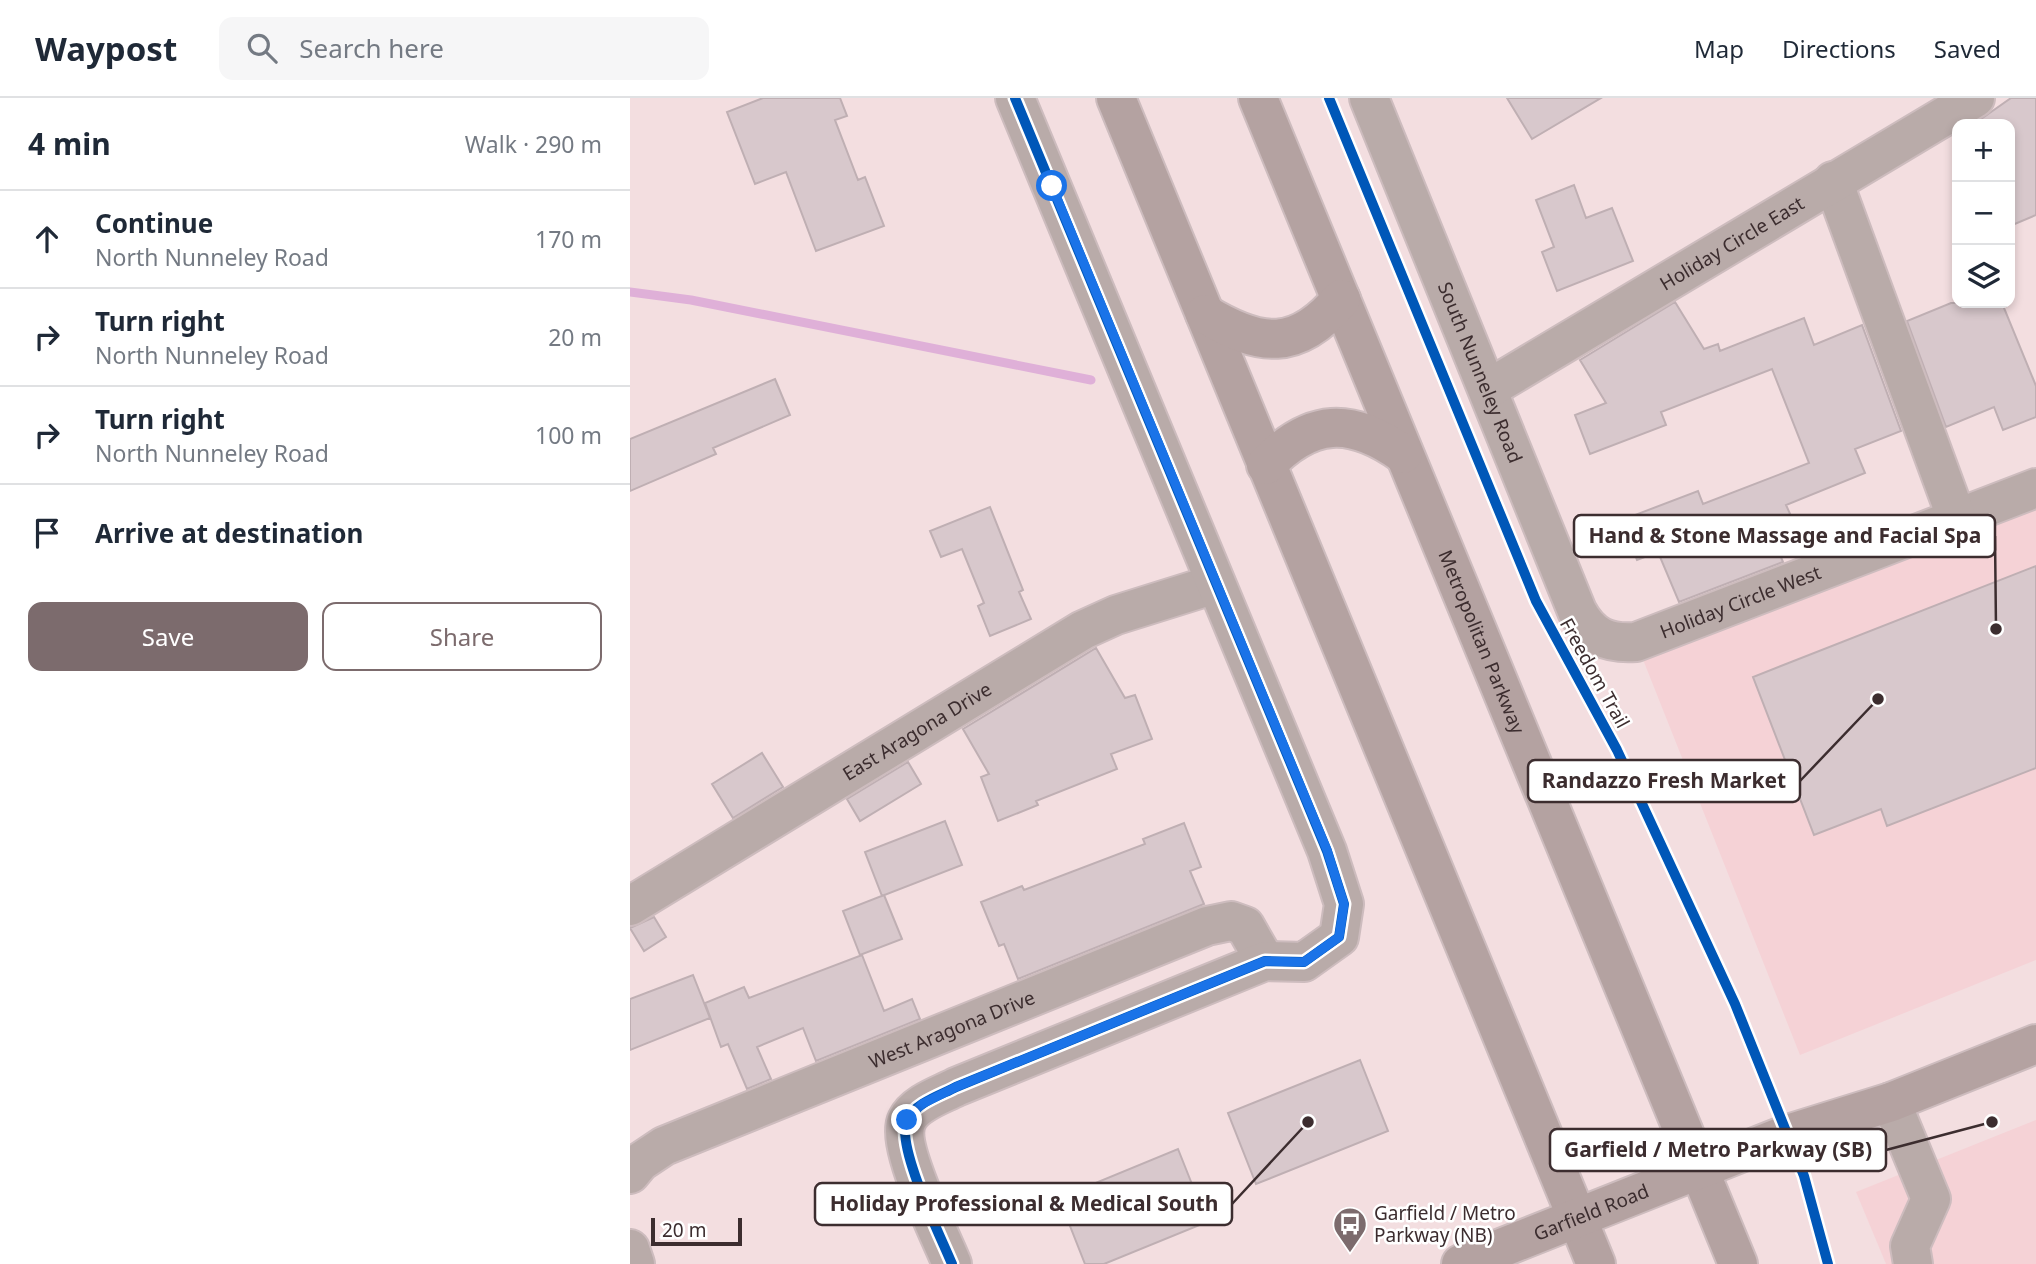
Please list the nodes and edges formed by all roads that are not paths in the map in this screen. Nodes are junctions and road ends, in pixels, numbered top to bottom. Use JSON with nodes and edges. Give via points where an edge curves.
{"nodes":[{"id":1,"x":1016,"y":98,"type":"edge"},
{"id":2,"x":1116,"y":98,"type":"edge"},
{"id":3,"x":1258,"y":98,"type":"edge"},
{"id":4,"x":1369,"y":98,"type":"edge"},
{"id":5,"x":1975,"y":98,"type":"edge"},
{"id":6,"x":1833,"y":181,"type":"junction"},
{"id":7,"x":1341,"y":299,"type":"junction"},
{"id":8,"x":1205,"y":314,"type":"junction"},
{"id":9,"x":1488,"y":389,"type":"junction"},
{"id":10,"x":1403,"y":454,"type":"junction"},
{"id":11,"x":1266,"y":465,"type":"junction"},
{"id":12,"x":2036,"y":488,"type":"edge"},
{"id":13,"x":1957,"y":519,"type":"junction"},
{"id":14,"x":1215,"y":584,"type":"junction"},
{"id":15,"x":1600,"y":638,"type":"joint"},
{"id":16,"x":630,"y":906,"type":"edge"},
{"id":17,"x":1265,"y":961,"type":"junction"},
{"id":18,"x":2035,"y":1046,"type":"edge"},
{"id":19,"x":1891,"y":1102,"type":"junction"},
{"id":20,"x":1699,"y":1169,"type":"junction"},
{"id":21,"x":630,"y":1174,"type":"edge"},
{"id":22,"x":1577,"y":1216,"type":"junction"},
{"id":23,"x":630,"y":1250,"type":"edge"},
{"id":24,"x":635,"y":1264,"type":"edge"},
{"id":25,"x":952,"y":1264,"type":"edge"},
{"id":26,"x":1461,"y":1264,"type":"edge"},
{"id":27,"x":1596,"y":1264,"type":"edge"},
{"id":28,"x":1738,"y":1264,"type":"edge"},
{"id":29,"x":1913,"y":1264,"type":"edge"}],
"edges":[{"from":1,"to":14,"type":"street"},
{"from":2,"to":8,"type":"main road"},
{"from":3,"to":7,"type":"main road","name":"Metropolitan Parkway"},
{"from":4,"to":9,"type":"street","name":"South Nunneley Road"},
{"from":5,"to":6,"type":"street","name":"Holiday Circle East"},
{"from":6,"to":9,"type":"street","name":"Holiday Circle East"},
{"from":6,"to":13,"type":"street"},
{"from":7,"to":8,"type":"main road","via":[[1313,327],[1279,340],[1235,332]]},
{"from":7,"to":10,"type":"main road","name":"Metropolitan Parkway"},
{"from":8,"to":11,"type":"main road"},
{"from":9,"to":15,"type":"street","name":"South Nunneley Road","via":[[1577,611],[1586,628]]},
{"from":10,"to":11,"type":"main road","via":[[1380,437],[1362,431],[1322,428],[1300,436]]},
{"from":10,"to":20,"type":"main road","name":"Metropolitan Parkway"},
{"from":11,"to":22,"type":"main road"},
{"from":12,"to":13,"type":"street","name":"Holiday Circle West"},
{"from":13,"to":15,"type":"street","name":"Holiday Circle West","via":[[1636,642],[1616,644]]},
{"from":14,"to":16,"type":"street","name":"East Aragona Drive","via":[[1115,615],[1083,630]]},
{"from":14,"to":17,"type":"street","via":[[1284,742],[1344,904],[1339,937],[1304,962]]},
{"from":17,"to":21,"type":"street","name":"West Aragona Drive","via":[[1245,926],[1231,921],[1207,926],[664,1146]]},
{"from":17,"to":25,"type":"street","via":[[922,1104],[907,1120],[909,1160]]},
{"from":18,"to":19,"type":"main road","name":"Garfield Road"},
{"from":19,"to":20,"type":"main road","name":"Garfield Road","via":[[1788,1134]]},
{"from":19,"to":29,"type":"street","via":[[1931,1199],[1910,1245]]},
{"from":20,"to":22,"type":"main road","name":"Garfield Road"},
{"from":20,"to":28,"type":"main road","name":"Metropolitan Parkway"},
{"from":22,"to":26,"type":"main road","name":"Garfield Road"},
{"from":22,"to":27,"type":"main road"},
{"from":23,"to":24,"type":"street"}]}
